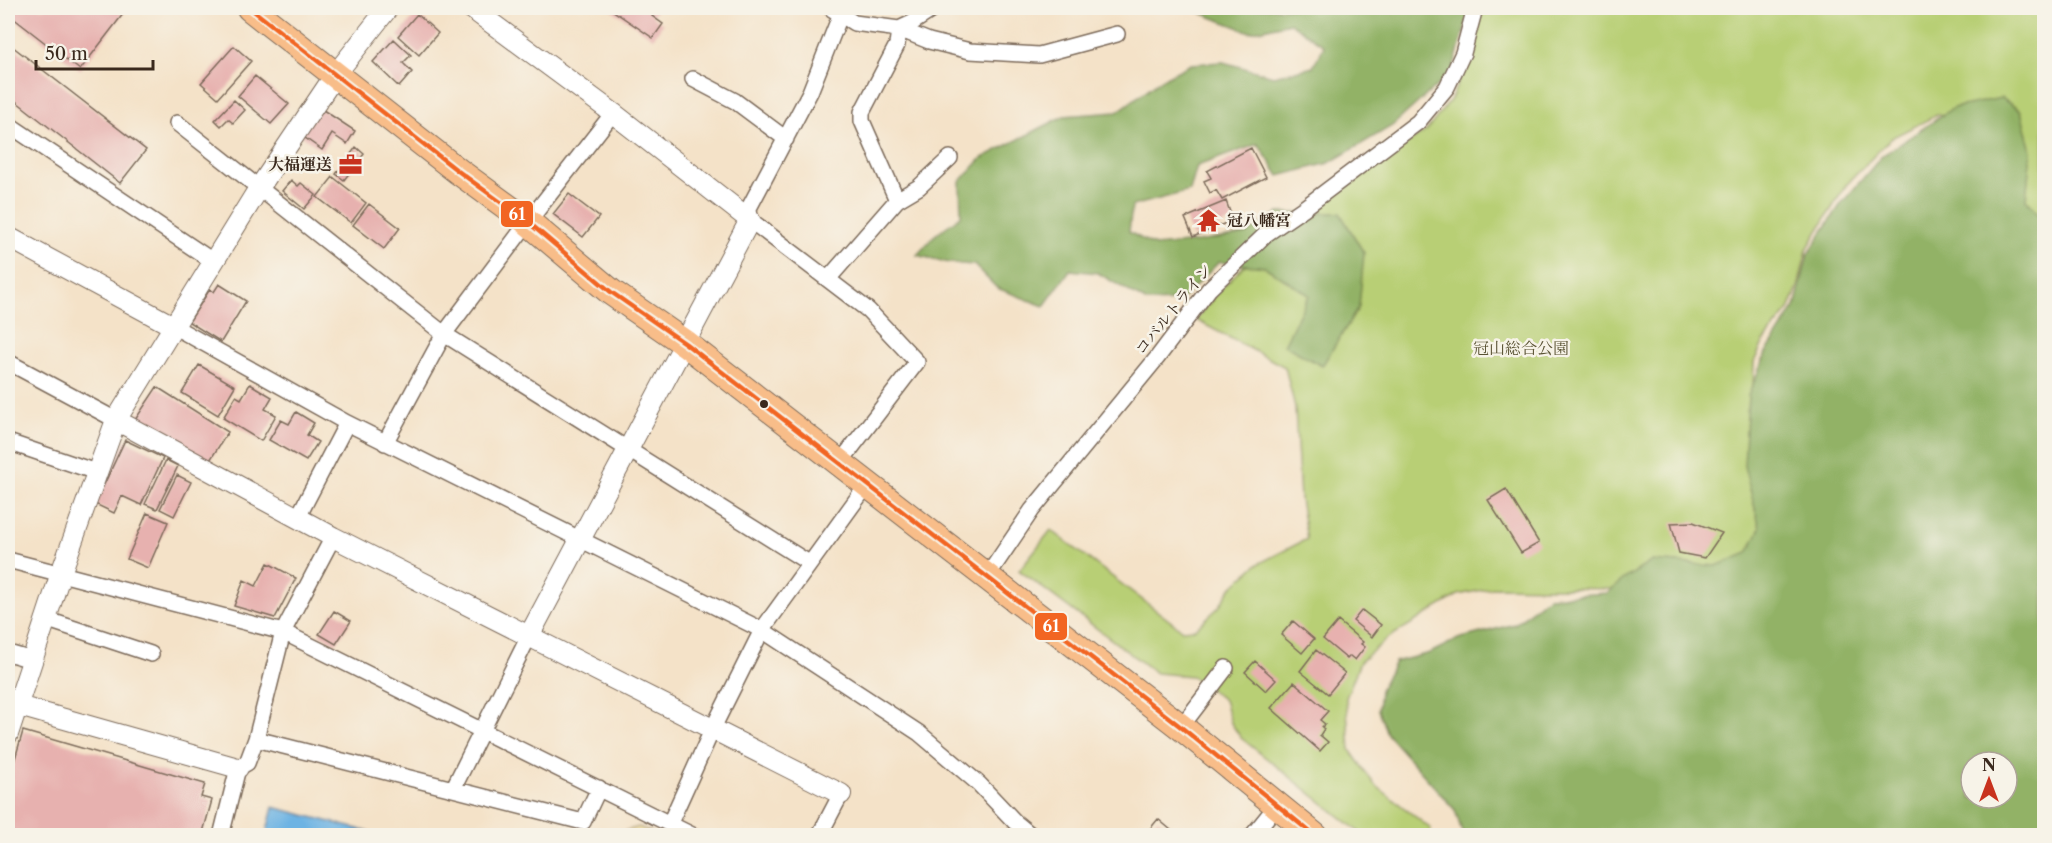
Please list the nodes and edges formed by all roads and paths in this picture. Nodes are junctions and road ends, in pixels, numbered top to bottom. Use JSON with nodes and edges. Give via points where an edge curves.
{"nodes":[{"id":1,"x":250,"y":8,"type":"edge"},
{"id":2,"x":388,"y":8,"type":"edge"},
{"id":3,"x":471,"y":8,"type":"edge"},
{"id":4,"x":935,"y":8,"type":"edge"},
{"id":5,"x":1475,"y":8,"type":"edge"},
{"id":6,"x":836,"y":10,"type":"edge"},
{"id":7,"x":899,"y":29,"type":"junction"},
{"id":8,"x":1117,"y":34,"type":"dead end"},
{"id":9,"x":335,"y":75,"type":"junction"},
{"id":10,"x":693,"y":79,"type":"dead end"},
{"id":11,"x":613,"y":113,"type":"junction"},
{"id":12,"x":177,"y":123,"type":"dead end"},
{"id":13,"x":8,"y":124,"type":"edge"},
{"id":14,"x":786,"y":139,"type":"junction"},
{"id":15,"x":950,"y":158,"type":"dead end"},
{"id":16,"x":259,"y":188,"type":"junction"},
{"id":17,"x":897,"y":200,"type":"junction"},
{"id":18,"x":750,"y":219,"type":"junction"},
{"id":19,"x":528,"y":222,"type":"junction"},
{"id":20,"x":8,"y":237,"type":"edge"},
{"id":21,"x":214,"y":262,"type":"junction"},
{"id":22,"x":828,"y":279,"type":"junction"},
{"id":23,"x":174,"y":326,"type":"junction"},
{"id":24,"x":444,"y":334,"type":"junction"},
{"id":25,"x":686,"y":344,"type":"junction"},
{"id":26,"x":8,"y":362,"type":"edge"},
{"id":27,"x":116,"y":420,"type":"junction"},
{"id":28,"x":347,"y":423,"type":"junction"},
{"id":29,"x":8,"y":442,"type":"edge"},
{"id":30,"x":385,"y":443,"type":"junction"},
{"id":31,"x":628,"y":451,"type":"junction"},
{"id":32,"x":839,"y":464,"type":"junction"},
{"id":33,"x":96,"y":472,"type":"junction"},
{"id":34,"x":867,"y":486,"type":"junction"},
{"id":35,"x":298,"y":517,"type":"junction"},
{"id":36,"x":333,"y":537,"type":"junction"},
{"id":37,"x":580,"y":540,"type":"junction"},
{"id":38,"x":8,"y":560,"type":"edge"},
{"id":39,"x":809,"y":563,"type":"junction"},
{"id":40,"x":61,"y":573,"type":"junction"},
{"id":41,"x":986,"y":578,"type":"junction"},
{"id":42,"x":45,"y":619,"type":"junction"},
{"id":43,"x":762,"y":630,"type":"junction"},
{"id":44,"x":283,"y":632,"type":"junction"},
{"id":45,"x":529,"y":636,"type":"junction"},
{"id":46,"x":8,"y":652,"type":"edge"},
{"id":47,"x":151,"y":654,"type":"dead end"},
{"id":48,"x":32,"y":660,"type":"junction"},
{"id":49,"x":1226,"y":668,"type":"dead end"},
{"id":50,"x":12,"y":704,"type":"edge"},
{"id":51,"x":1181,"y":728,"type":"junction"},
{"id":52,"x":713,"y":729,"type":"junction"},
{"id":53,"x":482,"y":731,"type":"junction"},
{"id":54,"x":8,"y":734,"type":"edge"},
{"id":55,"x":256,"y":739,"type":"junction"},
{"id":56,"x":238,"y":768,"type":"junction"},
{"id":57,"x":599,"y":788,"type":"junction"},
{"id":58,"x":453,"y":789,"type":"junction"},
{"id":59,"x":842,"y":794,"type":"joint"},
{"id":60,"x":1277,"y":806,"type":"junction"},
{"id":61,"x":670,"y":823,"type":"junction"},
{"id":62,"x":221,"y":836,"type":"edge"},
{"id":63,"x":694,"y":836,"type":"edge"},
{"id":64,"x":819,"y":836,"type":"edge"},
{"id":65,"x":1032,"y":836,"type":"edge"},
{"id":66,"x":1252,"y":836,"type":"edge"},
{"id":67,"x":1315,"y":836,"type":"edge"}],
"edges":[{"from":1,"to":9,"type":"highway"},
{"from":2,"to":9,"type":"street"},
{"from":3,"to":11,"type":"street"},
{"from":4,"to":7,"type":"street"},
{"from":5,"to":41,"type":"street","name":"コバルトライン","via":[[1463,53],[1447,87],[1418,122],[1266,234],[1209,289],[1032,510]]},
{"from":6,"to":7,"type":"street","via":[[854,24]]},
{"from":6,"to":14,"type":"street","via":[[810,92]]},
{"from":7,"to":8,"type":"street","via":[[970,51],[1039,55]]},
{"from":7,"to":17,"type":"street","via":[[897,45],[862,112],[862,121]]},
{"from":9,"to":16,"type":"street"},
{"from":9,"to":19,"type":"highway"},
{"from":10,"to":14,"type":"street","via":[[735,101]]},
{"from":11,"to":18,"type":"street"},
{"from":11,"to":19,"type":"street"},
{"from":12,"to":16,"type":"street"},
{"from":13,"to":21,"type":"street"},
{"from":14,"to":18,"type":"street","via":[[749,208]]},
{"from":15,"to":17,"type":"street","via":[[919,187]]},
{"from":16,"to":21,"type":"street"},
{"from":16,"to":24,"type":"street"},
{"from":17,"to":22,"type":"street"},
{"from":18,"to":22,"type":"street"},
{"from":18,"to":25,"type":"street"},
{"from":19,"to":24,"type":"street"},
{"from":19,"to":25,"type":"highway","via":[[611,292]]},
{"from":20,"to":23,"type":"street"},
{"from":21,"to":23,"type":"street"},
{"from":22,"to":32,"type":"street","via":[[868,310],[916,362]]},
{"from":23,"to":27,"type":"street"},
{"from":23,"to":28,"type":"street"},
{"from":24,"to":30,"type":"street"},
{"from":24,"to":31,"type":"street"},
{"from":25,"to":31,"type":"street"},
{"from":25,"to":32,"type":"highway"},
{"from":26,"to":27,"type":"street"},
{"from":27,"to":33,"type":"street"},
{"from":27,"to":35,"type":"street"},
{"from":28,"to":30,"type":"street"},
{"from":28,"to":35,"type":"street"},
{"from":29,"to":33,"type":"street"},
{"from":30,"to":37,"type":"street"},
{"from":31,"to":37,"type":"street"},
{"from":31,"to":39,"type":"street"},
{"from":32,"to":34,"type":"highway"},
{"from":33,"to":40,"type":"street"},
{"from":34,"to":39,"type":"street"},
{"from":34,"to":41,"type":"highway"},
{"from":35,"to":36,"type":"street"},
{"from":36,"to":44,"type":"street"},
{"from":36,"to":45,"type":"street"},
{"from":37,"to":43,"type":"street"},
{"from":37,"to":45,"type":"street"},
{"from":38,"to":40,"type":"street"},
{"from":39,"to":43,"type":"street"},
{"from":40,"to":42,"type":"street"},
{"from":40,"to":44,"type":"street"},
{"from":41,"to":51,"type":"highway"},
{"from":42,"to":47,"type":"street"},
{"from":42,"to":48,"type":"street"},
{"from":43,"to":52,"type":"street"},
{"from":43,"to":65,"type":"street","via":[[919,733]]},
{"from":44,"to":53,"type":"street"},
{"from":44,"to":55,"type":"street"},
{"from":45,"to":52,"type":"street"},
{"from":45,"to":53,"type":"street"},
{"from":46,"to":48,"type":"street"},
{"from":48,"to":50,"type":"street"},
{"from":49,"to":51,"type":"street"},
{"from":50,"to":54,"type":"street"},
{"from":50,"to":56,"type":"street"},
{"from":51,"to":60,"type":"highway"},
{"from":52,"to":59,"type":"street"},
{"from":52,"to":61,"type":"street"},
{"from":53,"to":57,"type":"street"},
{"from":53,"to":58,"type":"street"},
{"from":55,"to":56,"type":"street","via":[[247,763]]},
{"from":55,"to":58,"type":"street"},
{"from":56,"to":62,"type":"street"},
{"from":57,"to":58,"type":"street","via":[[583,822]]},
{"from":57,"to":61,"type":"street"},
{"from":59,"to":64,"type":"street"},
{"from":60,"to":66,"type":"street"},
{"from":60,"to":67,"type":"highway"},
{"from":61,"to":63,"type":"street"}]}
